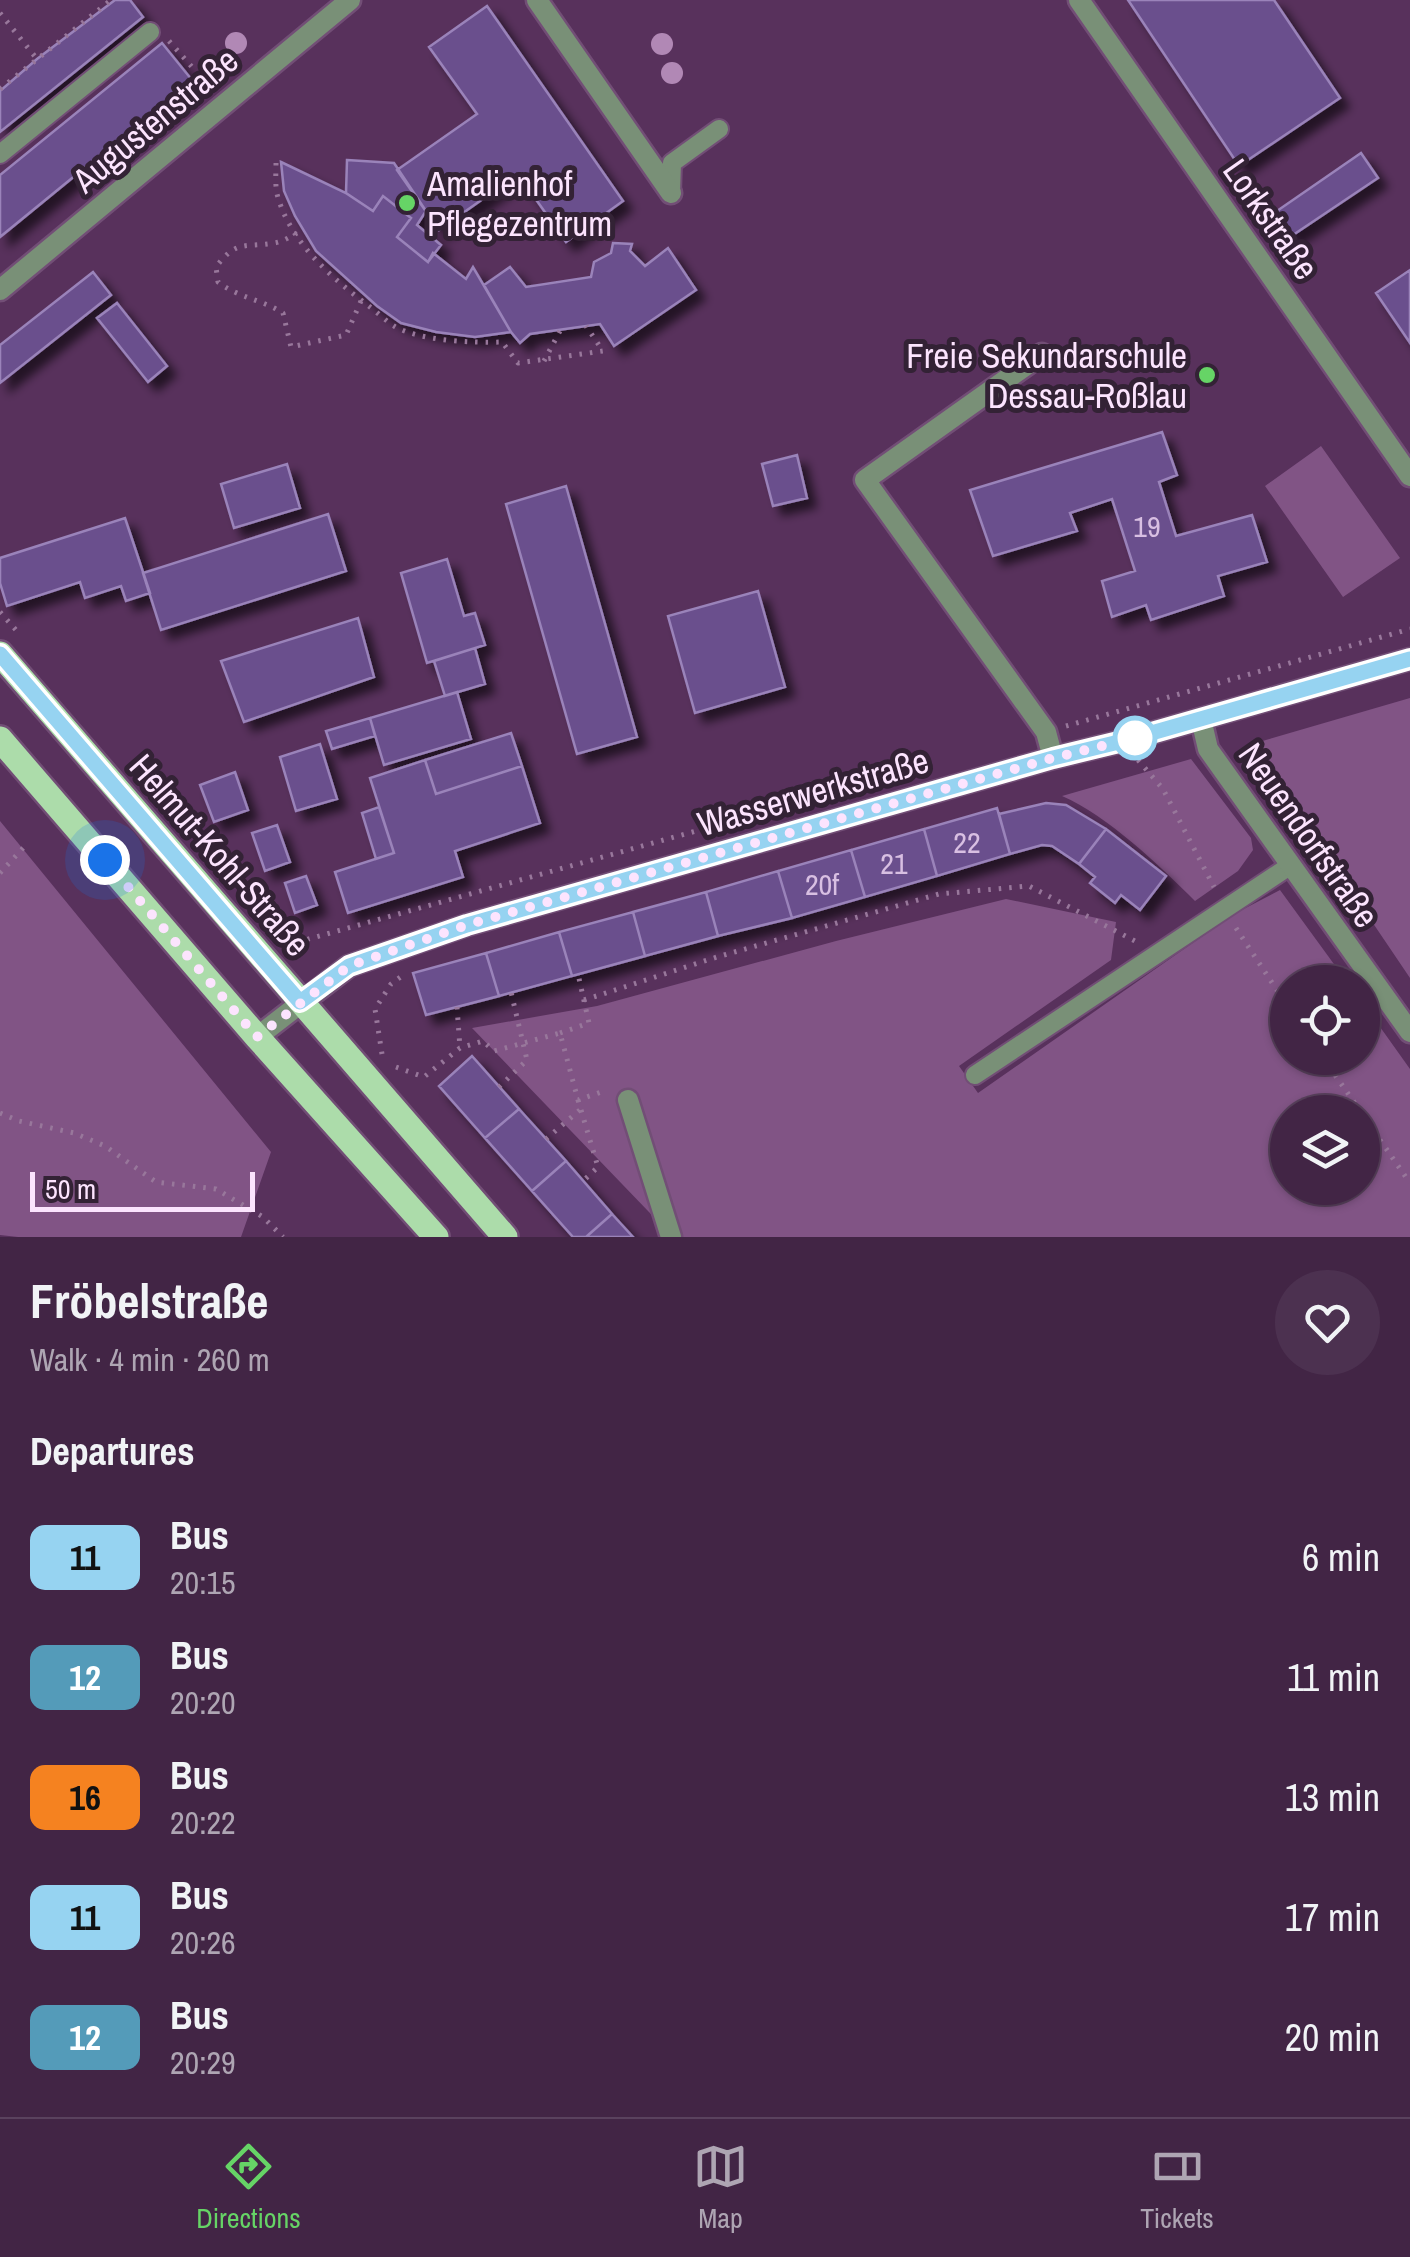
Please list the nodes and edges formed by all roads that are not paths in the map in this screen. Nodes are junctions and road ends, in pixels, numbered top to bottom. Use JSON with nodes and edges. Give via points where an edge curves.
{"nodes":[{"id":1,"x":350,"y":0,"type":"edge"},
{"id":2,"x":1079,"y":0,"type":"edge"},
{"id":3,"x":545,"y":3,"type":"edge"},
{"id":4,"x":150,"y":32,"type":"dead end"},
{"id":5,"x":719,"y":129,"type":"dead end"},
{"id":6,"x":0,"y":154,"type":"edge"},
{"id":7,"x":672,"y":193,"type":"joint"},
{"id":8,"x":0,"y":290,"type":"edge"},
{"id":9,"x":1042,"y":354,"type":"dead end"},
{"id":10,"x":1410,"y":476,"type":"edge"},
{"id":11,"x":0,"y":654,"type":"edge"},
{"id":12,"x":1410,"y":659,"type":"edge"},
{"id":13,"x":1201,"y":719,"type":"junction"},
{"id":14,"x":0,"y":739,"type":"edge"},
{"id":15,"x":1053,"y":758,"type":"junction"},
{"id":16,"x":1290,"y":866,"type":"junction"},
{"id":17,"x":300,"y":1002,"type":"junction"},
{"id":18,"x":1410,"y":1032,"type":"edge"},
{"id":19,"x":257,"y":1037,"type":"junction"},
{"id":20,"x":974,"y":1075,"type":"dead end"},
{"id":21,"x":628,"y":1100,"type":"road end"},
{"id":22,"x":436,"y":1237,"type":"edge"},
{"id":23,"x":506,"y":1237,"type":"edge"},
{"id":24,"x":671,"y":1237,"type":"edge"}],
"edges":[{"from":1,"to":8,"type":"street","name":"Augustenstraße"},
{"from":2,"to":10,"type":"street","name":"Lorkstraße"},
{"from":3,"to":7,"type":"street"},
{"from":4,"to":6,"type":"lane"},
{"from":5,"to":7,"type":"lane","via":[[672,163]]},
{"from":9,"to":15,"type":"street","via":[[865,480],[1046,732]]},
{"from":11,"to":17,"type":"main road","name":"Helmut-Kohl-Straße"},
{"from":12,"to":13,"type":"street","name":"Wasserwerkstraße"},
{"from":13,"to":15,"type":"street","name":"Wasserwerkstraße"},
{"from":13,"to":16,"type":"street","name":"Neuendorfstraße","via":[[1208,749]]},
{"from":14,"to":19,"type":"main road"},
{"from":15,"to":17,"type":"street","name":"Wasserwerkstraße","via":[[467,925],[349,966]]},
{"from":16,"to":18,"type":"street","name":"Neuendorfstraße"},
{"from":16,"to":20,"type":"lane"},
{"from":17,"to":19,"type":"street","name":"Wasserwerkstraße"},
{"from":17,"to":23,"type":"main road","name":"Helmut-Kohl-Straße"},
{"from":19,"to":22,"type":"main road"},
{"from":21,"to":24,"type":"street"}]}
